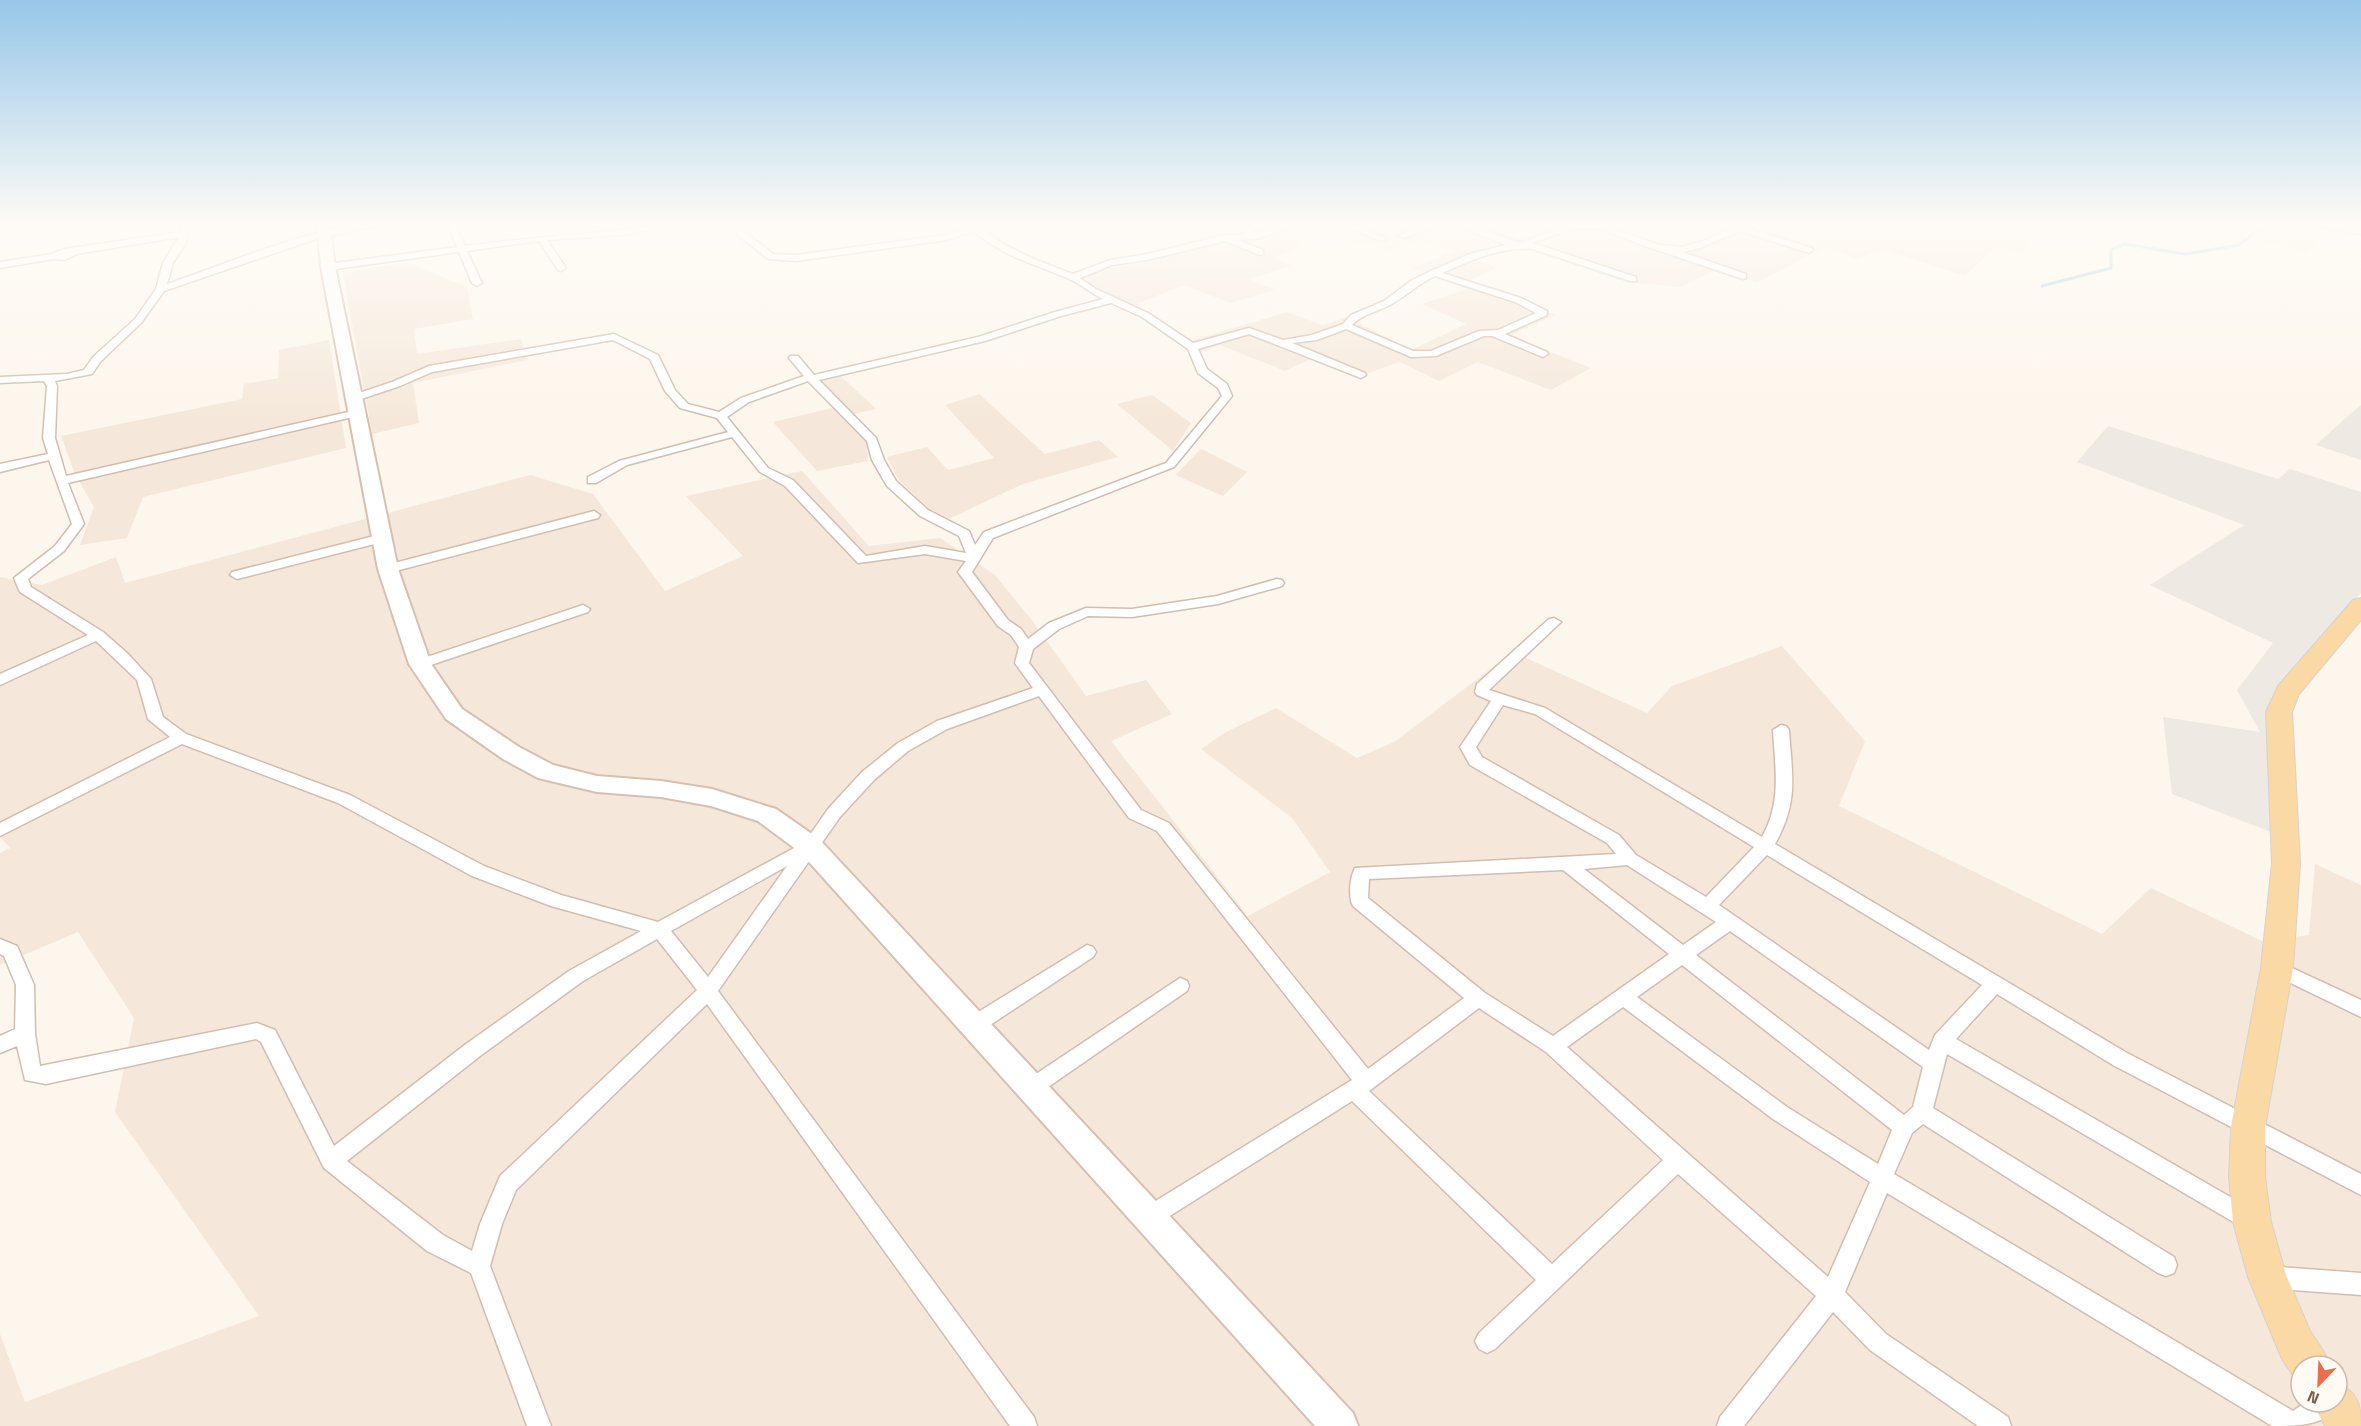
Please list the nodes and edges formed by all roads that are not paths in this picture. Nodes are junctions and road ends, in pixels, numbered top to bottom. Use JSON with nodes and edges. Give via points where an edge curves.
{"nodes":[{"id":1,"x":160,"y":289,"type":"edge"},
{"id":2,"x":332,"y":289,"type":"edge"},
{"id":3,"x":1089,"y":289,"type":"edge"},
{"id":4,"x":1408,"y":289,"type":"edge"},
{"id":5,"x":1483,"y":289,"type":"joint"},
{"id":6,"x":1468,"y":296,"type":"dead end"},
{"id":7,"x":1112,"y":300,"type":"junction"},
{"id":8,"x":1346,"y":326,"type":"junction"},
{"id":9,"x":1492,"y":333,"type":"junction"},
{"id":10,"x":1282,"y":343,"type":"junction"},
{"id":11,"x":1192,"y":347,"type":"junction"},
{"id":12,"x":1543,"y":354,"type":"dead end"},
{"id":13,"x":794,"y":358,"type":"dead end"},
{"id":14,"x":1361,"y":375,"type":"dead end"},
{"id":15,"x":811,"y":378,"type":"junction"},
{"id":16,"x":48,"y":379,"type":"junction"},
{"id":17,"x":0,"y":380,"type":"edge"},
{"id":18,"x":355,"y":406,"type":"junction"},
{"id":19,"x":721,"y":416,"type":"junction"},
{"id":20,"x":736,"y":433,"type":"junction"},
{"id":21,"x":54,"y":456,"type":"junction"},
{"id":22,"x":0,"y":468,"type":"edge"},
{"id":23,"x":592,"y":480,"type":"dead end"},
{"id":24,"x":61,"y":481,"type":"junction"},
{"id":25,"x":594,"y":515,"type":"dead end"},
{"id":26,"x":382,"y":538,"type":"junction"},
{"id":27,"x":974,"y":558,"type":"junction"},
{"id":28,"x":388,"y":568,"type":"junction"},
{"id":29,"x":237,"y":576,"type":"dead end"},
{"id":30,"x":1277,"y":583,"type":"dead end"},
{"id":31,"x":2361,"y":605,"type":"edge"},
{"id":32,"x":583,"y":609,"type":"dead end"},
{"id":33,"x":1554,"y":622,"type":"dead end"},
{"id":34,"x":99,"y":635,"type":"junction"},
{"id":35,"x":1026,"y":647,"type":"junction"},
{"id":36,"x":420,"y":664,"type":"junction"},
{"id":37,"x":0,"y":680,"type":"edge"},
{"id":38,"x":1042,"y":690,"type":"junction"},
{"id":39,"x":1500,"y":700,"type":"junction"},
{"id":40,"x":1781,"y":730,"type":"dead end"},
{"id":41,"x":181,"y":738,"type":"junction"},
{"id":42,"x":0,"y":830,"type":"edge"},
{"id":43,"x":810,"y":846,"type":"junction"},
{"id":44,"x":1766,"y":847,"type":"junction"},
{"id":45,"x":1630,"y":859,"type":"junction"},
{"id":46,"x":1566,"y":864,"type":"junction"},
{"id":47,"x":1707,"y":906,"type":"junction"},
{"id":48,"x":1729,"y":922,"type":"junction"},
{"id":49,"x":659,"y":929,"type":"junction"},
{"id":50,"x":0,"y":946,"type":"edge"},
{"id":51,"x":1087,"y":952,"type":"dead end"},
{"id":52,"x":1681,"y":956,"type":"junction"},
{"id":53,"x":2277,"y":968,"type":"junction"},
{"id":54,"x":1994,"y":985,"type":"junction"},
{"id":55,"x":1180,"y":986,"type":"dead end"},
{"id":56,"x":708,"y":991,"type":"junction"},
{"id":57,"x":1623,"y":997,"type":"junction"},
{"id":58,"x":1478,"y":998,"type":"junction"},
{"id":59,"x":2361,"y":1009,"type":"edge"},
{"id":60,"x":974,"y":1025,"type":"junction"},
{"id":61,"x":25,"y":1034,"type":"junction"},
{"id":62,"x":1942,"y":1041,"type":"junction"},
{"id":63,"x":0,"y":1045,"type":"edge"},
{"id":64,"x":1553,"y":1046,"type":"junction"},
{"id":65,"x":1934,"y":1064,"type":"junction"},
{"id":66,"x":1360,"y":1086,"type":"junction"},
{"id":67,"x":1031,"y":1088,"type":"junction"},
{"id":68,"x":1922,"y":1112,"type":"junction"},
{"id":69,"x":1904,"y":1127,"type":"junction"},
{"id":70,"x":2248,"y":1127,"type":"junction"},
{"id":71,"x":1678,"y":1160,"type":"junction"},
{"id":72,"x":331,"y":1161,"type":"junction"},
{"id":73,"x":1881,"y":1178,"type":"junction"},
{"id":74,"x":2361,"y":1185,"type":"edge"},
{"id":75,"x":1149,"y":1217,"type":"junction"},
{"id":76,"x":2253,"y":1222,"type":"junction"},
{"id":77,"x":479,"y":1266,"type":"junction"},
{"id":78,"x":2166,"y":1266,"type":"dead end"},
{"id":79,"x":2267,"y":1277,"type":"junction"},
{"id":80,"x":1552,"y":1280,"type":"junction"},
{"id":81,"x":2361,"y":1284,"type":"edge"},
{"id":82,"x":1832,"y":1295,"type":"junction"},
{"id":83,"x":1487,"y":1341,"type":"dead end"},
{"id":84,"x":2302,"y":1354,"type":"edge"},
{"id":85,"x":2309,"y":1414,"type":"edge"},
{"id":86,"x":1326,"y":1422,"type":"edge"},
{"id":87,"x":2291,"y":1425,"type":"edge"},
{"id":88,"x":539,"y":1426,"type":"edge"},
{"id":89,"x":1024,"y":1426,"type":"edge"},
{"id":90,"x":1729,"y":1426,"type":"edge"},
{"id":91,"x":1999,"y":1426,"type":"edge"}],
"edges":[{"from":1,"to":16,"type":"street","via":[[138,321],[97,358],[88,372]]},
{"from":2,"to":18,"type":"street"},
{"from":3,"to":7,"type":"street"},
{"from":4,"to":8,"type":"street","via":[[1354,317]]},
{"from":5,"to":6,"type":"street"},
{"from":5,"to":9,"type":"street","via":[[1544,313]]},
{"from":7,"to":11,"type":"street","via":[[1145,315]]},
{"from":7,"to":15,"type":"street","via":[[981,339]]},
{"from":8,"to":9,"type":"street","via":[[1411,354],[1432,354]]},
{"from":8,"to":10,"type":"street","via":[[1313,339]]},
{"from":9,"to":12,"type":"street"},
{"from":10,"to":11,"type":"street","via":[[1249,331]]},
{"from":10,"to":14,"type":"street"},
{"from":11,"to":27,"type":"street","via":[[1202,371],[1223,386],[1227,396],[1170,465],[988,535]]},
{"from":13,"to":15,"type":"street"},
{"from":15,"to":19,"type":"street","via":[[745,400]]},
{"from":15,"to":27,"type":"street","via":[[872,440],[891,483],[924,513],[966,534]]},
{"from":16,"to":17,"type":"street"},
{"from":16,"to":21,"type":"street","via":[[52,386],[49,438]]},
{"from":18,"to":19,"type":"street","via":[[429,369],[614,338],[654,357],[670,391],[684,406]]},
{"from":18,"to":24,"type":"street"},
{"from":18,"to":26,"type":"street"},
{"from":19,"to":20,"type":"street"},
{"from":20,"to":23,"type":"street","via":[[623,463]]},
{"from":20,"to":27,"type":"street","via":[[764,471],[789,483],[863,560],[925,550]]},
{"from":21,"to":22,"type":"street"},
{"from":21,"to":24,"type":"street"},
{"from":24,"to":34,"type":"street","via":[[78,524],[62,549],[21,578],[26,589]]},
{"from":25,"to":28,"type":"street"},
{"from":26,"to":28,"type":"street"},
{"from":26,"to":29,"type":"street"},
{"from":27,"to":35,"type":"street","via":[[965,572]]},
{"from":28,"to":36,"type":"street"},
{"from":30,"to":35,"type":"street","via":[[1218,600],[1132,613],[1086,612],[1054,626]]},
{"from":31,"to":53,"type":"main road","via":[[2287,692],[2279,712],[2286,863]]},
{"from":32,"to":36,"type":"street"},
{"from":33,"to":39,"type":"street","via":[[1482,687],[1482,693]]},
{"from":34,"to":37,"type":"street"},
{"from":34,"to":41,"type":"street","via":[[144,679],[156,719]]},
{"from":35,"to":38,"type":"street","via":[[1022,663]]},
{"from":36,"to":43,"type":"street","via":[[454,714],[546,772],[597,784],[712,798],[767,815]]},
{"from":38,"to":43,"type":"street","via":[[942,725],[903,747],[868,776]]},
{"from":38,"to":66,"type":"street","via":[[1135,814],[1163,827]]},
{"from":39,"to":44,"type":"street","via":[[1519,701],[1540,711]]},
{"from":39,"to":45,"type":"street","via":[[1468,747],[1476,761],[1613,839]]},
{"from":40,"to":44,"type":"street","via":[[1785,792]]},
{"from":41,"to":42,"type":"street"},
{"from":41,"to":49,"type":"street","via":[[344,799],[478,871],[558,902]]},
{"from":43,"to":49,"type":"street"},
{"from":43,"to":56,"type":"street"},
{"from":43,"to":60,"type":"street"},
{"from":44,"to":47,"type":"street"},
{"from":44,"to":54,"type":"street"},
{"from":45,"to":46,"type":"street"},
{"from":45,"to":47,"type":"street"},
{"from":46,"to":52,"type":"street"},
{"from":46,"to":58,"type":"street","via":[[1361,873],[1359,901]]},
{"from":47,"to":48,"type":"street"},
{"from":48,"to":52,"type":"street"},
{"from":48,"to":65,"type":"street"},
{"from":49,"to":56,"type":"street"},
{"from":49,"to":72,"type":"street","via":[[576,976],[473,1050]]},
{"from":50,"to":61,"type":"street","via":[[11,951],[25,985]]},
{"from":51,"to":60,"type":"street"},
{"from":52,"to":57,"type":"street"},
{"from":52,"to":69,"type":"street"},
{"from":53,"to":59,"type":"street"},
{"from":53,"to":70,"type":"main road"},
{"from":54,"to":62,"type":"street"},
{"from":54,"to":70,"type":"street","via":[[2120,1059]]},
{"from":55,"to":67,"type":"street"},
{"from":56,"to":77,"type":"street","via":[[508,1183]]},
{"from":56,"to":89,"type":"street"},
{"from":57,"to":64,"type":"street"},
{"from":57,"to":73,"type":"street","via":[[1780,1113]]},
{"from":58,"to":64,"type":"street"},
{"from":58,"to":66,"type":"street"},
{"from":60,"to":67,"type":"street"},
{"from":61,"to":63,"type":"street"},
{"from":61,"to":72,"type":"street","via":[[33,1074],[46,1075],[256,1031],[268,1036]]},
{"from":62,"to":65,"type":"street"},
{"from":62,"to":76,"type":"street"},
{"from":64,"to":71,"type":"street"},
{"from":65,"to":68,"type":"street"},
{"from":66,"to":75,"type":"street"},
{"from":66,"to":80,"type":"street"},
{"from":67,"to":75,"type":"street"},
{"from":68,"to":69,"type":"street"},
{"from":68,"to":78,"type":"street"},
{"from":69,"to":73,"type":"street"},
{"from":70,"to":74,"type":"street"},
{"from":70,"to":76,"type":"main road","via":[[2247,1177]]},
{"from":71,"to":80,"type":"street"},
{"from":71,"to":82,"type":"street"},
{"from":72,"to":77,"type":"street","via":[[435,1243]]},
{"from":73,"to":82,"type":"street"},
{"from":73,"to":87,"type":"street"},
{"from":75,"to":86,"type":"street"},
{"from":76,"to":79,"type":"main road"},
{"from":77,"to":88,"type":"street"},
{"from":79,"to":81,"type":"street"},
{"from":79,"to":84,"type":"main road"},
{"from":80,"to":83,"type":"street"},
{"from":82,"to":90,"type":"street"},
{"from":82,"to":91,"type":"street","via":[[1878,1342]]},
{"from":85,"to":87,"type":"street"}]}
